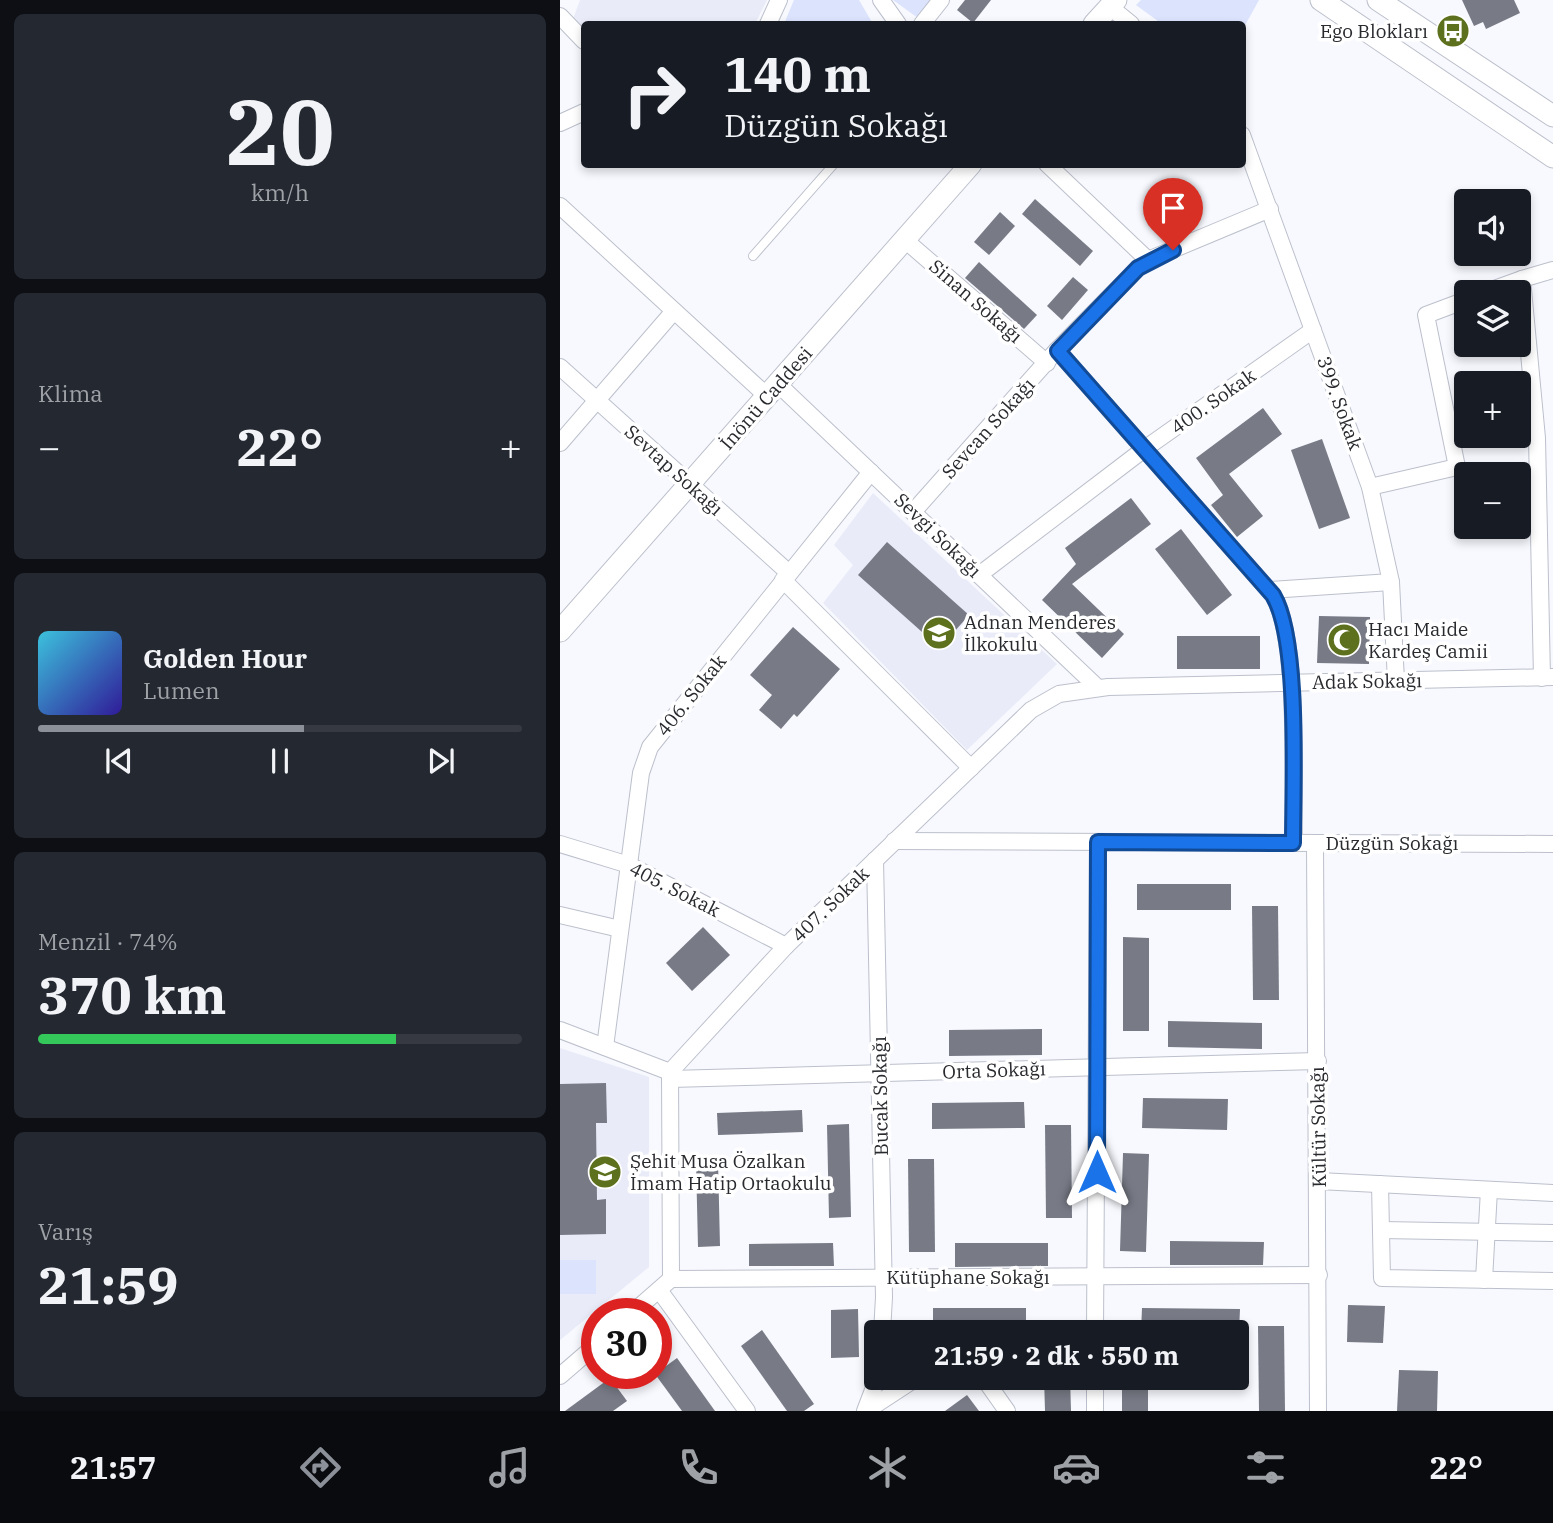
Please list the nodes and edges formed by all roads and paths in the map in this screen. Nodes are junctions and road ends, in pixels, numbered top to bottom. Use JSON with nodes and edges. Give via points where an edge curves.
{"nodes":[{"id":1,"x":779,"y":0,"type":"edge"},
{"id":2,"x":881,"y":0,"type":"edge"},
{"id":3,"x":942,"y":0,"type":"edge"},
{"id":4,"x":1321,"y":0,"type":"edge"},
{"id":5,"x":1113,"y":3,"type":"edge"},
{"id":6,"x":1390,"y":3,"type":"edge"},
{"id":7,"x":560,"y":16,"type":"edge"},
{"id":8,"x":769,"y":21,"type":"edge"},
{"id":9,"x":896,"y":21,"type":"edge"},
{"id":10,"x":924,"y":21,"type":"edge"},
{"id":11,"x":1097,"y":21,"type":"edge"},
{"id":12,"x":1128,"y":21,"type":"edge"},
{"id":13,"x":581,"y":38,"type":"edge"},
{"id":14,"x":581,"y":113,"type":"edge"},
{"id":15,"x":1553,"y":116,"type":"edge"},
{"id":16,"x":560,"y":123,"type":"edge"},
{"id":17,"x":1246,"y":146,"type":"edge"},
{"id":18,"x":1553,"y":157,"type":"edge"},
{"id":19,"x":830,"y":168,"type":"edge"},
{"id":20,"x":968,"y":168,"type":"edge"},
{"id":21,"x":1051,"y":168,"type":"edge"},
{"id":22,"x":560,"y":206,"type":"edge"},
{"id":23,"x":1270,"y":209,"type":"junction"},
{"id":24,"x":905,"y":240,"type":"junction"},
{"id":25,"x":752,"y":256,"type":"dead end"},
{"id":26,"x":1148,"y":260,"type":"junction"},
{"id":27,"x":1553,"y":270,"type":"edge"},
{"id":28,"x":1522,"y":279,"type":"joint"},
{"id":29,"x":1454,"y":304,"type":"edge"},
{"id":30,"x":674,"y":311,"type":"junction"},
{"id":31,"x":1313,"y":330,"type":"junction"},
{"id":32,"x":1052,"y":357,"type":"junction"},
{"id":33,"x":560,"y":367,"type":"edge"},
{"id":34,"x":772,"y":390,"type":"junction"},
{"id":35,"x":596,"y":400,"type":"junction"},
{"id":36,"x":560,"y":443,"type":"edge"},
{"id":37,"x":1143,"y":450,"type":"junction"},
{"id":38,"x":871,"y":472,"type":"junction"},
{"id":39,"x":689,"y":484,"type":"junction"},
{"id":40,"x":1370,"y":487,"type":"junction"},
{"id":41,"x":913,"y":512,"type":"junction"},
{"id":42,"x":979,"y":575,"type":"junction"},
{"id":43,"x":786,"y":577,"type":"junction"},
{"id":44,"x":1391,"y":583,"type":"junction"},
{"id":45,"x":1269,"y":590,"type":"junction"},
{"id":46,"x":560,"y":631,"type":"edge"},
{"id":47,"x":1548,"y":678,"type":"edge"},
{"id":48,"x":1396,"y":681,"type":"junction"},
{"id":49,"x":1290,"y":683,"type":"junction"},
{"id":50,"x":1097,"y":687,"type":"junction"},
{"id":51,"x":971,"y":768,"type":"junction"},
{"id":52,"x":894,"y":841,"type":"junction"},
{"id":53,"x":1098,"y":842,"type":"junction"},
{"id":54,"x":1293,"y":843,"type":"junction"},
{"id":55,"x":1315,"y":843,"type":"junction"},
{"id":56,"x":1553,"y":844,"type":"edge"},
{"id":57,"x":560,"y":845,"type":"edge"},
{"id":58,"x":875,"y":860,"type":"junction"},
{"id":59,"x":629,"y":864,"type":"junction"},
{"id":60,"x":560,"y":915,"type":"edge"},
{"id":61,"x":621,"y":929,"type":"junction"},
{"id":62,"x":786,"y":946,"type":"junction"},
{"id":63,"x":560,"y":1030,"type":"edge"},
{"id":64,"x":605,"y":1047,"type":"junction"},
{"id":65,"x":1318,"y":1061,"type":"junction"},
{"id":66,"x":1097,"y":1067,"type":"junction"},
{"id":67,"x":880,"y":1073,"type":"junction"},
{"id":68,"x":670,"y":1076,"type":"junction"},
{"id":69,"x":1319,"y":1181,"type":"junction"},
{"id":70,"x":1380,"y":1184,"type":"junction"},
{"id":71,"x":1489,"y":1190,"type":"junction"},
{"id":72,"x":1553,"y":1193,"type":"edge"},
{"id":73,"x":1381,"y":1230,"type":"junction"},
{"id":74,"x":1486,"y":1232,"type":"junction"},
{"id":75,"x":1553,"y":1233,"type":"edge"},
{"id":76,"x":1319,"y":1275,"type":"junction"},
{"id":77,"x":1096,"y":1276,"type":"junction"},
{"id":78,"x":884,"y":1278,"type":"junction"},
{"id":79,"x":1484,"y":1280,"type":"junction"},
{"id":80,"x":1553,"y":1281,"type":"edge"},
{"id":81,"x":665,"y":1285,"type":"junction"},
{"id":82,"x":650,"y":1298,"type":"edge"},
{"id":83,"x":882,"y":1320,"type":"edge"},
{"id":84,"x":1096,"y":1320,"type":"edge"},
{"id":85,"x":581,"y":1358,"type":"edge"},
{"id":86,"x":560,"y":1376,"type":"edge"},
{"id":87,"x":873,"y":1390,"type":"edge"},
{"id":88,"x":898,"y":1390,"type":"edge"},
{"id":89,"x":992,"y":1390,"type":"edge"},
{"id":90,"x":1095,"y":1390,"type":"edge"},
{"id":91,"x":747,"y":1411,"type":"edge"},
{"id":92,"x":866,"y":1411,"type":"edge"},
{"id":93,"x":1007,"y":1411,"type":"edge"},
{"id":94,"x":1095,"y":1411,"type":"edge"},
{"id":95,"x":1318,"y":1411,"type":"edge"}],
"edges":[{"from":1,"to":8,"type":"street"},
{"from":2,"to":9,"type":"street"},
{"from":3,"to":10,"type":"street"},
{"from":4,"to":18,"type":"street"},
{"from":5,"to":11,"type":"street"},
{"from":5,"to":12,"type":"street"},
{"from":6,"to":15,"type":"street"},
{"from":7,"to":13,"type":"street"},
{"from":14,"to":16,"type":"street"},
{"from":17,"to":23,"type":"street","name":"399. Sokak"},
{"from":19,"to":25,"type":"lane"},
{"from":20,"to":24,"type":"street","name":"İnönü Caddesi"},
{"from":21,"to":26,"type":"street"},
{"from":22,"to":30,"type":"street","name":"Sevgi Sokağı"},
{"from":23,"to":26,"type":"street","name":"Sevcan Sokağı"},
{"from":23,"to":31,"type":"street","name":"399. Sokak"},
{"from":24,"to":32,"type":"street","name":"Sinan Sokağı"},
{"from":24,"to":34,"type":"street","name":"İnönü Caddesi"},
{"from":26,"to":32,"type":"street","name":"Sevcan Sokağı"},
{"from":27,"to":28,"type":"street"},
{"from":28,"to":47,"type":"street","via":[[1537,438]]},
{"from":29,"to":40,"type":"street","via":[[1426,315],[1457,467]]},
{"from":30,"to":34,"type":"street","name":"Sevgi Sokağı"},
{"from":30,"to":35,"type":"street"},
{"from":31,"to":37,"type":"street","name":"400. Sokak"},
{"from":31,"to":40,"type":"street","name":"399. Sokak"},
{"from":32,"to":37,"type":"street","name":"Sinan Sokağı"},
{"from":32,"to":41,"type":"street","name":"Sevcan Sokağı"},
{"from":33,"to":35,"type":"street","name":"Sevtap Sokağı"},
{"from":34,"to":38,"type":"street","name":"Sevgi Sokağı"},
{"from":34,"to":39,"type":"street","name":"İnönü Caddesi"},
{"from":35,"to":36,"type":"street"},
{"from":35,"to":39,"type":"street","name":"Sevtap Sokağı"},
{"from":37,"to":42,"type":"street","name":"400. Sokak"},
{"from":37,"to":45,"type":"street","name":"Sinan Sokağı"},
{"from":38,"to":41,"type":"street","name":"Sevgi Sokağı"},
{"from":38,"to":43,"type":"street","name":"406. Sokak"},
{"from":39,"to":43,"type":"street","name":"Sevtap Sokağı"},
{"from":39,"to":46,"type":"street","name":"İnönü Caddesi"},
{"from":40,"to":44,"type":"street","name":"399. Sokak"},
{"from":41,"to":42,"type":"street","name":"Sevgi Sokağı"},
{"from":42,"to":50,"type":"street","name":"Sevgi Sokağı"},
{"from":43,"to":51,"type":"street","name":"Sevtap Sokağı"},
{"from":43,"to":59,"type":"street","name":"406. Sokak","via":[[654,739],[641,773]]},
{"from":44,"to":45,"type":"street"},
{"from":44,"to":48,"type":"street","name":"399. Sokak"},
{"from":45,"to":49,"type":"street","name":"Sinan Sokağı","via":[[1283,618]]},
{"from":47,"to":48,"type":"street","name":"Adak Sokağı"},
{"from":48,"to":49,"type":"street","name":"Adak Sokağı"},
{"from":49,"to":50,"type":"street","name":"Adak Sokağı"},
{"from":49,"to":54,"type":"street","name":"Sinan Sokağı"},
{"from":50,"to":51,"type":"street","name":"407. Sokak","via":[[1044,701]]},
{"from":51,"to":52,"type":"street","name":"407. Sokak"},
{"from":52,"to":53,"type":"street","name":"Düzgün Sokağı"},
{"from":52,"to":58,"type":"street","name":"407. Sokak"},
{"from":53,"to":54,"type":"street","name":"Düzgün Sokağı"},
{"from":53,"to":66,"type":"street"},
{"from":54,"to":55,"type":"street","name":"Düzgün Sokağı"},
{"from":55,"to":56,"type":"street","name":"Düzgün Sokağı"},
{"from":55,"to":65,"type":"street","name":"Kültür Sokağı"},
{"from":57,"to":59,"type":"street","name":"405. Sokak"},
{"from":58,"to":62,"type":"street","name":"407. Sokak"},
{"from":58,"to":67,"type":"street","name":"Bucak Sokağı"},
{"from":59,"to":61,"type":"street","name":"406. Sokak"},
{"from":59,"to":62,"type":"street","name":"405. Sokak"},
{"from":60,"to":61,"type":"street"},
{"from":61,"to":64,"type":"street","name":"406. Sokak"},
{"from":62,"to":68,"type":"street","name":"407. Sokak"},
{"from":63,"to":64,"type":"street"},
{"from":64,"to":68,"type":"street"},
{"from":65,"to":66,"type":"street","name":"Orta Sokağı"},
{"from":65,"to":69,"type":"street","name":"Kültür Sokağı"},
{"from":66,"to":67,"type":"street","name":"Orta Sokağı"},
{"from":66,"to":77,"type":"street"},
{"from":67,"to":68,"type":"street","name":"Orta Sokağı"},
{"from":67,"to":78,"type":"street","name":"Bucak Sokağı"},
{"from":68,"to":81,"type":"street"},
{"from":69,"to":70,"type":"street"},
{"from":69,"to":76,"type":"street","name":"Kültür Sokağı"},
{"from":70,"to":71,"type":"street"},
{"from":70,"to":73,"type":"street"},
{"from":71,"to":72,"type":"street"},
{"from":71,"to":74,"type":"street"},
{"from":73,"to":74,"type":"street"},
{"from":73,"to":79,"type":"street","via":[[1382,1278]]},
{"from":74,"to":75,"type":"street"},
{"from":74,"to":79,"type":"street"},
{"from":76,"to":77,"type":"street","name":"Kütüphane Sokağı"},
{"from":76,"to":95,"type":"street","name":"Kültür Sokağı"},
{"from":77,"to":78,"type":"street","name":"Kütüphane Sokağı"},
{"from":77,"to":84,"type":"street"},
{"from":78,"to":81,"type":"street","name":"Kütüphane Sokağı"},
{"from":78,"to":83,"type":"street","name":"Bucak Sokağı"},
{"from":79,"to":80,"type":"street"},
{"from":81,"to":82,"type":"street"},
{"from":81,"to":91,"type":"street"},
{"from":85,"to":86,"type":"street"},
{"from":87,"to":92,"type":"street"},
{"from":88,"to":92,"type":"street"},
{"from":89,"to":93,"type":"street"},
{"from":90,"to":94,"type":"street"}]}
